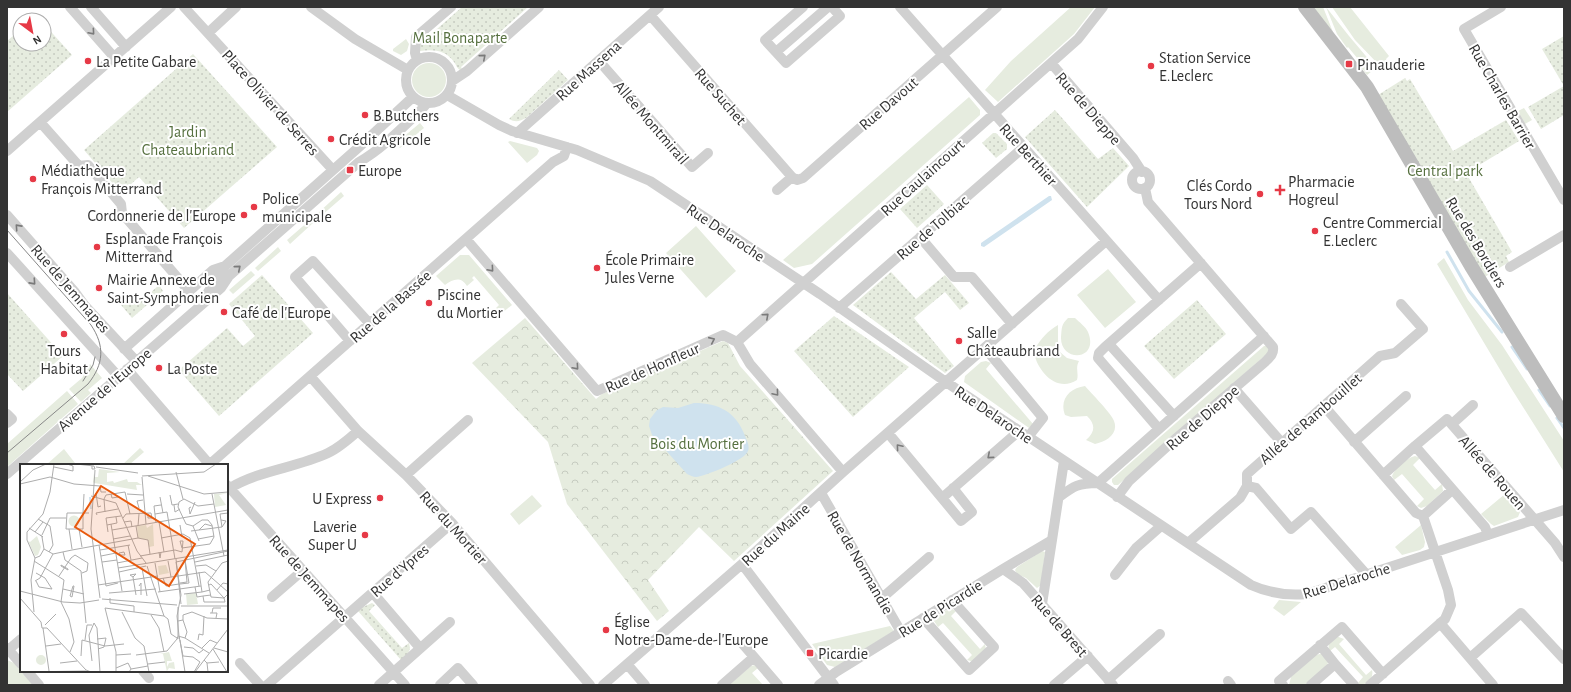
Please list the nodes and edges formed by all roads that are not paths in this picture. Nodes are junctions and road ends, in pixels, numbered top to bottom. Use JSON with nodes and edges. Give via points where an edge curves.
{"nodes":[{"id":1,"x":70,"y":7,"type":"edge"},
{"id":2,"x":91,"y":7,"type":"edge"},
{"id":3,"x":171,"y":7,"type":"edge"},
{"id":4,"x":184,"y":7,"type":"edge"},
{"id":5,"x":236,"y":7,"type":"edge"},
{"id":6,"x":311,"y":7,"type":"edge"},
{"id":7,"x":451,"y":7,"type":"edge"},
{"id":8,"x":539,"y":7,"type":"edge"},
{"id":9,"x":659,"y":7,"type":"edge"},
{"id":10,"x":803,"y":7,"type":"edge"},
{"id":11,"x":828,"y":7,"type":"edge"},
{"id":12,"x":832,"y":7,"type":"edge"},
{"id":13,"x":900,"y":7,"type":"edge"},
{"id":14,"x":997,"y":7,"type":"edge"},
{"id":15,"x":1102,"y":7,"type":"edge"},
{"id":16,"x":1305,"y":7,"type":"edge"},
{"id":17,"x":1502,"y":7,"type":"edge"},
{"id":18,"x":650,"y":15,"type":"junction"},
{"id":19,"x":208,"y":33,"type":"junction"},
{"id":20,"x":126,"y":46,"type":"junction"},
{"id":21,"x":776,"y":52,"type":"junction"},
{"id":22,"x":943,"y":55,"type":"junction"},
{"id":23,"x":114,"y":57,"type":"junction"},
{"id":24,"x":417,"y":60,"type":"junction"},
{"id":25,"x":599,"y":61,"type":"junction"},
{"id":26,"x":1051,"y":63,"type":"junction"},
{"id":27,"x":408,"y":70,"type":"junction"},
{"id":28,"x":452,"y":81,"type":"junction"},
{"id":29,"x":447,"y":95,"type":"junction"},
{"id":30,"x":413,"y":96,"type":"junction"},
{"id":31,"x":427,"y":103,"type":"junction"},
{"id":32,"x":994,"y":114,"type":"junction"},
{"id":33,"x":40,"y":122,"type":"junction"},
{"id":34,"x":517,"y":133,"type":"junction"},
{"id":35,"x":567,"y":147,"type":"junction"},
{"id":36,"x":1024,"y":147,"type":"junction"},
{"id":37,"x":7,"y":151,"type":"edge"},
{"id":38,"x":708,"y":153,"type":"dead end"},
{"id":39,"x":333,"y":170,"type":"junction"},
{"id":40,"x":792,"y":177,"type":"junction"},
{"id":41,"x":777,"y":190,"type":"dead end"},
{"id":42,"x":1564,"y":200,"type":"edge"},
{"id":43,"x":7,"y":215,"type":"edge"},
{"id":44,"x":1564,"y":235,"type":"edge"},
{"id":45,"x":920,"y":238,"type":"junction"},
{"id":46,"x":466,"y":239,"type":"junction"},
{"id":47,"x":1106,"y":240,"type":"junction"},
{"id":48,"x":7,"y":253,"type":"edge"},
{"id":49,"x":1201,"y":263,"type":"junction"},
{"id":50,"x":225,"y":266,"type":"junction"},
{"id":51,"x":1510,"y":267,"type":"dead end"},
{"id":52,"x":803,"y":283,"type":"junction"},
{"id":53,"x":189,"y":291,"type":"junction"},
{"id":54,"x":1158,"y":300,"type":"junction"},
{"id":55,"x":1401,"y":304,"type":"dead end"},
{"id":56,"x":200,"y":305,"type":"junction"},
{"id":57,"x":840,"y":308,"type":"junction"},
{"id":58,"x":370,"y":324,"type":"junction"},
{"id":59,"x":1012,"y":324,"type":"junction"},
{"id":60,"x":1264,"y":336,"type":"junction"},
{"id":61,"x":350,"y":341,"type":"junction"},
{"id":62,"x":736,"y":342,"type":"junction"},
{"id":63,"x":1109,"y":344,"type":"junction"},
{"id":64,"x":124,"y":348,"type":"junction"},
{"id":65,"x":985,"y":348,"type":"junction"},
{"id":66,"x":136,"y":361,"type":"junction"},
{"id":67,"x":127,"y":369,"type":"junction"},
{"id":68,"x":118,"y":376,"type":"junction"},
{"id":69,"x":310,"y":376,"type":"junction"},
{"id":70,"x":946,"y":382,"type":"junction"},
{"id":71,"x":1234,"y":388,"type":"junction"},
{"id":72,"x":1406,"y":396,"type":"dead end"},
{"id":73,"x":1473,"y":405,"type":"dead end"},
{"id":74,"x":1324,"y":406,"type":"junction"},
{"id":75,"x":7,"y":414,"type":"edge"},
{"id":76,"x":1174,"y":416,"type":"junction"},
{"id":77,"x":1564,"y":416,"type":"edge"},
{"id":78,"x":468,"y":420,"type":"dead end"},
{"id":79,"x":7,"y":423,"type":"edge"},
{"id":80,"x":1452,"y":424,"type":"junction"},
{"id":81,"x":1159,"y":429,"type":"junction"},
{"id":82,"x":358,"y":431,"type":"junction"},
{"id":83,"x":1019,"y":431,"type":"junction"},
{"id":84,"x":888,"y":434,"type":"junction"},
{"id":85,"x":1028,"y":437,"type":"junction"},
{"id":86,"x":1354,"y":442,"type":"junction"},
{"id":87,"x":1282,"y":443,"type":"junction"},
{"id":88,"x":1415,"y":446,"type":"junction"},
{"id":89,"x":1064,"y":461,"type":"junction"},
{"id":90,"x":209,"y":464,"type":"edge"},
{"id":91,"x":211,"y":464,"type":"edge"},
{"id":92,"x":843,"y":472,"type":"junction"},
{"id":93,"x":7,"y":474,"type":"edge"},
{"id":94,"x":406,"y":475,"type":"junction"},
{"id":95,"x":1383,"y":475,"type":"junction"},
{"id":96,"x":1098,"y":483,"type":"junction"},
{"id":97,"x":1247,"y":486,"type":"junction"},
{"id":98,"x":228,"y":487,"type":"edge"},
{"id":99,"x":953,"y":488,"type":"junction"},
{"id":100,"x":1452,"y":490,"type":"junction"},
{"id":101,"x":821,"y":493,"type":"junction"},
{"id":102,"x":1117,"y":496,"type":"junction"},
{"id":103,"x":1059,"y":497,"type":"junction"},
{"id":104,"x":942,"y":498,"type":"junction"},
{"id":105,"x":1564,"y":510,"type":"edge"},
{"id":106,"x":1423,"y":516,"type":"junction"},
{"id":107,"x":1535,"y":520,"type":"junction"},
{"id":108,"x":452,"y":523,"type":"junction"},
{"id":109,"x":1161,"y":526,"type":"junction"},
{"id":110,"x":1488,"y":535,"type":"junction"},
{"id":111,"x":1052,"y":540,"type":"junction"},
{"id":112,"x":1188,"y":543,"type":"junction"},
{"id":113,"x":1435,"y":552,"type":"junction"},
{"id":114,"x":930,"y":557,"type":"dead end"},
{"id":115,"x":1564,"y":558,"type":"edge"},
{"id":116,"x":742,"y":564,"type":"junction"},
{"id":117,"x":1003,"y":569,"type":"junction"},
{"id":118,"x":302,"y":570,"type":"junction"},
{"id":119,"x":1115,"y":575,"type":"dead end"},
{"id":120,"x":1367,"y":575,"type":"junction"},
{"id":121,"x":373,"y":593,"type":"junction"},
{"id":122,"x":272,"y":597,"type":"dead end"},
{"id":123,"x":882,"y":598,"type":"junction"},
{"id":124,"x":952,"y":600,"type":"junction"},
{"id":125,"x":1042,"y":604,"type":"junction"},
{"id":126,"x":345,"y":618,"type":"junction"},
{"id":127,"x":923,"y":618,"type":"junction"},
{"id":128,"x":450,"y":622,"type":"dead end"},
{"id":129,"x":1440,"y":624,"type":"junction"},
{"id":130,"x":901,"y":632,"type":"junction"},
{"id":131,"x":1160,"y":634,"type":"dead end"},
{"id":132,"x":20,"y":640,"type":"edge"},
{"id":133,"x":741,"y":642,"type":"dead end"},
{"id":134,"x":1320,"y":646,"type":"junction"},
{"id":135,"x":420,"y":648,"type":"junction"},
{"id":136,"x":8,"y":650,"type":"edge"},
{"id":137,"x":1088,"y":656,"type":"junction"},
{"id":138,"x":754,"y":657,"type":"junction"},
{"id":139,"x":1470,"y":658,"type":"junction"},
{"id":140,"x":1564,"y":659,"type":"edge"},
{"id":141,"x":20,"y":663,"type":"edge"},
{"id":142,"x":240,"y":663,"type":"dead end"},
{"id":143,"x":627,"y":664,"type":"junction"},
{"id":144,"x":1335,"y":664,"type":"junction"},
{"id":145,"x":28,"y":672,"type":"edge"},
{"id":146,"x":393,"y":672,"type":"junction"},
{"id":147,"x":1383,"y":674,"type":"junction"},
{"id":148,"x":831,"y":681,"type":"edge"},
{"id":149,"x":1110,"y":682,"type":"edge"},
{"id":150,"x":39,"y":685,"type":"edge"},
{"id":151,"x":260,"y":685,"type":"edge"},
{"id":152,"x":267,"y":685,"type":"edge"},
{"id":153,"x":379,"y":685,"type":"edge"},
{"id":154,"x":405,"y":685,"type":"edge"},
{"id":155,"x":440,"y":685,"type":"edge"},
{"id":156,"x":473,"y":685,"type":"edge"},
{"id":157,"x":590,"y":685,"type":"edge"},
{"id":158,"x":603,"y":685,"type":"edge"},
{"id":159,"x":645,"y":685,"type":"edge"},
{"id":160,"x":722,"y":685,"type":"edge"},
{"id":161,"x":778,"y":685,"type":"edge"},
{"id":162,"x":818,"y":685,"type":"edge"},
{"id":163,"x":1054,"y":685,"type":"edge"},
{"id":164,"x":1283,"y":685,"type":"edge"},
{"id":165,"x":1311,"y":685,"type":"edge"},
{"id":166,"x":1354,"y":685,"type":"edge"},
{"id":167,"x":1370,"y":685,"type":"edge"},
{"id":168,"x":1493,"y":685,"type":"edge"}],
"edges":[{"from":1,"to":23,"type":"street","one_way":true},
{"from":2,"to":20,"type":"street"},
{"from":3,"to":20,"type":"street"},
{"from":4,"to":19,"type":"street","name":"Place Olivier de Serres"},
{"from":5,"to":19,"type":"street"},
{"from":6,"to":27,"type":"street","via":[[355,38]]},
{"from":7,"to":24,"type":"street","via":[[416,38]]},
{"from":28,"to":8,"type":"street","one_way":true,"via":[[467,71]]},
{"from":9,"to":18,"type":"street","name":"Rue Massena"},
{"from":10,"to":21,"type":"street","via":[[765,40]]},
{"from":11,"to":21,"type":"street"},
{"from":12,"to":21,"type":"street","via":[[840,16],[786,63]]},
{"from":13,"to":22,"type":"street","name":"Rue Berthier"},
{"from":14,"to":22,"type":"street","name":"Rue Davout"},
{"from":15,"to":26,"type":"street","name":"Rue Caulaincourt","via":[[1078,39]]},
{"from":16,"to":77,"type":"street","name":"Rue des Bordiers","via":[[1367,87],[1471,266]]},
{"from":17,"to":42,"type":"street","name":"Rue Charles Barrier","via":[[1464,29]]},
{"from":18,"to":25,"type":"street","name":"Rue Massena"},
{"from":18,"to":40,"type":"street","name":"Rue Suchet"},
{"from":19,"to":39,"type":"street","name":"Place Olivier de Serres"},
{"from":20,"to":23,"type":"street"},
{"from":22,"to":32,"type":"street","name":"Rue Berthier"},
{"from":22,"to":40,"type":"street","name":"Rue Davout","via":[[803,178],[797,180]]},
{"from":23,"to":33,"type":"street"},
{"from":24,"to":27,"type":"street"},
{"from":24,"to":28,"type":"street","via":[[430,56],[438,58],[449,67]]},
{"from":25,"to":34,"type":"street","name":"Rue Massena"},
{"from":25,"to":38,"type":"street","name":"Allée Montmirail","via":[[692,168]]},
{"from":26,"to":32,"type":"street","name":"Rue Caulaincourt"},
{"from":26,"to":49,"type":"street","name":"Rue de Dieppe","via":[[1133,158],[1142,172],[1147,174],[1150,179],[1145,188],[1148,202]]},
{"from":27,"to":30,"type":"street","via":[[406,84]]},
{"from":28,"to":29,"type":"street"},
{"from":29,"to":31,"type":"street"},
{"from":29,"to":34,"type":"street","name":"Rue Delaroche","via":[[499,126]]},
{"from":30,"to":31,"type":"street"},
{"from":30,"to":39,"type":"street","name":"Avenue de l'Europe"},
{"from":56,"to":31,"type":"street","name":"Avenue de l'Europe","one_way":true,"via":[[221,288],[229,276]]},
{"from":32,"to":36,"type":"street","name":"Rue Berthier"},
{"from":32,"to":52,"type":"street","name":"Rue Caulaincourt"},
{"from":33,"to":37,"type":"street"},
{"from":33,"to":53,"type":"street","via":[[79,166],[88,165],[121,204],[122,212]]},
{"from":34,"to":35,"type":"street","name":"Rue Delaroche"},
{"from":35,"to":46,"type":"street","name":"Rue de la Bassée","via":[[564,156],[553,162]]},
{"from":35,"to":52,"type":"street","name":"Rue Delaroche","via":[[650,181]]},
{"from":36,"to":45,"type":"street","name":"Rue de Tolbiac"},
{"from":36,"to":47,"type":"street","name":"Rue Berthier"},
{"from":39,"to":50,"type":"street","name":"Avenue de l'Europe"},
{"from":40,"to":41,"type":"street","name":"Rue Davout"},
{"from":64,"to":43,"type":"street","name":"Rue de Jemmapes","one_way":true},
{"from":44,"to":51,"type":"street"},
{"from":45,"to":57,"type":"street","name":"Rue de Tolbiac"},
{"from":45,"to":59,"type":"street","via":[[954,277],[972,277]]},
{"from":46,"to":58,"type":"street","name":"Rue de la Bassée"},
{"from":46,"to":62,"type":"street","name":"Rue de Honfleur","one_way":true,"via":[[597,391],[723,335]]},
{"from":47,"to":54,"type":"street","name":"Rue Berthier"},
{"from":47,"to":59,"type":"street","name":"Rue du Maine"},
{"from":48,"to":68,"type":"street","name":"Rue de Jemmapes","one_way":true},
{"from":49,"to":54,"type":"street"},
{"from":49,"to":60,"type":"street","name":"Rue de Dieppe"},
{"from":50,"to":53,"type":"street","name":"Avenue de l'Europe","via":[[213,270]]},
{"from":50,"to":56,"type":"street","name":"Avenue de l'Europe"},
{"from":52,"to":57,"type":"street","name":"Rue Delaroche"},
{"from":62,"to":52,"type":"street","name":"Rue Caulaincourt","one_way":true},
{"from":53,"to":64,"type":"street","name":"Avenue de l'Europe"},
{"from":54,"to":63,"type":"street"},
{"from":55,"to":74,"type":"street","name":"Allée de Rambouillet","via":[[1423,329],[1394,353],[1380,356]]},
{"from":56,"to":66,"type":"street","name":"Avenue de l'Europe"},
{"from":57,"to":70,"type":"street","name":"Rue Delaroche"},
{"from":58,"to":61,"type":"street","name":"Rue de la Bassée"},
{"from":58,"to":61,"type":"street","via":[[313,261],[295,277]]},
{"from":59,"to":65,"type":"street","name":"Rue du Maine"},
{"from":60,"to":71,"type":"street","name":"Rue de Dieppe","via":[[1274,351]]},
{"from":60,"to":76,"type":"street","name":"Rue de Dieppe"},
{"from":61,"to":69,"type":"street","name":"Rue de la Bassée"},
{"from":62,"to":92,"type":"street","one_way":true,"via":[[750,364]]},
{"from":63,"to":76,"type":"street"},
{"from":63,"to":81,"type":"street","via":[[1098,358]]},
{"from":64,"to":66,"type":"street","name":"Rue de Jemmapes"},
{"from":65,"to":70,"type":"street","name":"Rue du Maine"},
{"from":65,"to":85,"type":"street","via":[[1043,418]]},
{"from":66,"to":67,"type":"street","name":"Avenue de l'Europe"},
{"from":67,"to":68,"type":"street","name":"Avenue de l'Europe"},
{"from":67,"to":90,"type":"street"},
{"from":68,"to":93,"type":"street","name":"Avenue de l'Europe"},
{"from":69,"to":82,"type":"street","name":"Rue du Mortier"},
{"from":69,"to":91,"type":"street","name":"Rue de la Bassée"},
{"from":70,"to":83,"type":"street","name":"Rue Delaroche"},
{"from":70,"to":84,"type":"street","name":"Rue du Maine"},
{"from":71,"to":87,"type":"street"},
{"from":71,"to":102,"type":"street","name":"Rue de Dieppe","via":[[1146,466]]},
{"from":72,"to":86,"type":"street"},
{"from":73,"to":80,"type":"street","name":"Allée de Rouen"},
{"from":74,"to":86,"type":"street"},
{"from":74,"to":87,"type":"street","name":"Allée de Rambouillet"},
{"from":75,"to":79,"type":"street","via":[[12,419]]},
{"from":76,"to":81,"type":"street","name":"Rue de Dieppe"},
{"from":78,"to":94,"type":"street"},
{"from":80,"to":88,"type":"street","name":"Allée de Rouen","via":[[1447,418]]},
{"from":80,"to":107,"type":"street","name":"Allée de Rouen"},
{"from":81,"to":96,"type":"street","name":"Rue de Dieppe"},
{"from":82,"to":94,"type":"street","name":"Rue du Mortier"},
{"from":82,"to":98,"type":"street","via":[[330,453]]},
{"from":83,"to":85,"type":"street","name":"Rue Delaroche"},
{"from":83,"to":99,"type":"street","one_way":true},
{"from":84,"to":92,"type":"street","name":"Rue du Maine"},
{"from":104,"to":84,"type":"street","one_way":true},
{"from":85,"to":89,"type":"street","name":"Rue Delaroche"},
{"from":86,"to":95,"type":"street"},
{"from":87,"to":97,"type":"street","name":"Allée de Rambouillet","via":[[1247,474]]},
{"from":88,"to":95,"type":"street"},
{"from":88,"to":100,"type":"street"},
{"from":89,"to":96,"type":"street","name":"Rue Delaroche"},
{"from":89,"to":103,"type":"street"},
{"from":92,"to":101,"type":"street","name":"Rue du Maine"},
{"from":94,"to":108,"type":"street","name":"Rue du Mortier"},
{"from":95,"to":106,"type":"street","via":[[1416,513]]},
{"from":96,"to":102,"type":"street","name":"Rue Delaroche"},
{"from":96,"to":103,"type":"street","via":[[1075,486]]},
{"from":97,"to":112,"type":"street","name":"Allée de Rambouillet","via":[[1240,498]]},
{"from":97,"to":120,"type":"street","via":[[1256,488],[1291,529],[1311,512]]},
{"from":98,"to":118,"type":"street","name":"Rue de Jemmapes"},
{"from":99,"to":104,"type":"street"},
{"from":99,"to":104,"type":"street","via":[[972,512],[961,521]]},
{"from":100,"to":106,"type":"street"},
{"from":100,"to":110,"type":"street","via":[[1485,527]]},
{"from":101,"to":116,"type":"street","name":"Rue du Maine"},
{"from":101,"to":123,"type":"street","name":"Rue de Normandie"},
{"from":102,"to":109,"type":"street","name":"Rue Delaroche"},
{"from":103,"to":111,"type":"street"},
{"from":105,"to":107,"type":"street","name":"Rue Delaroche"},
{"from":106,"to":113,"type":"street"},
{"from":107,"to":110,"type":"street","name":"Rue Delaroche"},
{"from":107,"to":115,"type":"street","name":"Allée de Rouen"},
{"from":108,"to":121,"type":"street","name":"Rue d'Ypres"},
{"from":108,"to":157,"type":"street","name":"Rue du Mortier"},
{"from":109,"to":112,"type":"street","name":"Rue Delaroche"},
{"from":109,"to":119,"type":"street","via":[[1136,548]]},
{"from":110,"to":113,"type":"street","name":"Rue Delaroche"},
{"from":111,"to":117,"type":"street","name":"Rue de Picardie"},
{"from":111,"to":125,"type":"street"},
{"from":112,"to":120,"type":"street","name":"Rue Delaroche","via":[[1251,585],[1272,593],[1307,594]]},
{"from":113,"to":120,"type":"street","name":"Rue Delaroche"},
{"from":113,"to":129,"type":"street","via":[[1451,605]]},
{"from":114,"to":123,"type":"street"},
{"from":116,"to":143,"type":"street","name":"Rue du Maine"},
{"from":116,"to":148,"type":"street"},
{"from":117,"to":124,"type":"street","name":"Rue de Picardie"},
{"from":117,"to":125,"type":"street","name":"Rue de Brest","via":[[1023,583]]},
{"from":118,"to":122,"type":"street"},
{"from":118,"to":126,"type":"street","name":"Rue de Jemmapes"},
{"from":121,"to":126,"type":"street","name":"Rue d'Ypres"},
{"from":121,"to":135,"type":"street"},
{"from":123,"to":130,"type":"street","name":"Rue de Normandie"},
{"from":124,"to":127,"type":"street","name":"Rue de Picardie"},
{"from":124,"to":127,"type":"street","via":[[994,647],[969,670]]},
{"from":125,"to":137,"type":"street","name":"Rue de Brest"},
{"from":126,"to":146,"type":"street","name":"Rue de Jemmapes"},
{"from":126,"to":152,"type":"street","name":"Rue d'Ypres"},
{"from":127,"to":130,"type":"street","name":"Rue de Picardie"},
{"from":128,"to":135,"type":"street"},
{"from":129,"to":139,"type":"street"},
{"from":129,"to":147,"type":"street"},
{"from":130,"to":148,"type":"street","name":"Rue de Picardie"},
{"from":131,"to":149,"type":"street"},
{"from":132,"to":136,"type":"street"},
{"from":133,"to":138,"type":"street"},
{"from":134,"to":144,"type":"street"},
{"from":134,"to":147,"type":"street","via":[[1342,627]]},
{"from":134,"to":164,"type":"street","via":[[1279,681]]},
{"from":135,"to":146,"type":"street"},
{"from":136,"to":141,"type":"street"},
{"from":137,"to":149,"type":"street","name":"Rue de Brest"},
{"from":137,"to":163,"type":"street"},
{"from":138,"to":160,"type":"street"},
{"from":138,"to":161,"type":"street"},
{"from":139,"to":140,"type":"street","via":[[1521,612]]},
{"from":139,"to":168,"type":"street"},
{"from":142,"to":151,"type":"street"},
{"from":143,"to":158,"type":"street","name":"Rue du Maine"},
{"from":143,"to":159,"type":"street"},
{"from":144,"to":165,"type":"street"},
{"from":144,"to":166,"type":"street"},
{"from":145,"to":150,"type":"street"},
{"from":146,"to":153,"type":"street"},
{"from":146,"to":154,"type":"street","name":"Rue de Jemmapes"},
{"from":147,"to":167,"type":"street"},
{"from":148,"to":162,"type":"street","name":"Rue de Picardie"},
{"from":155,"to":156,"type":"street","via":[[458,668]]}]}
